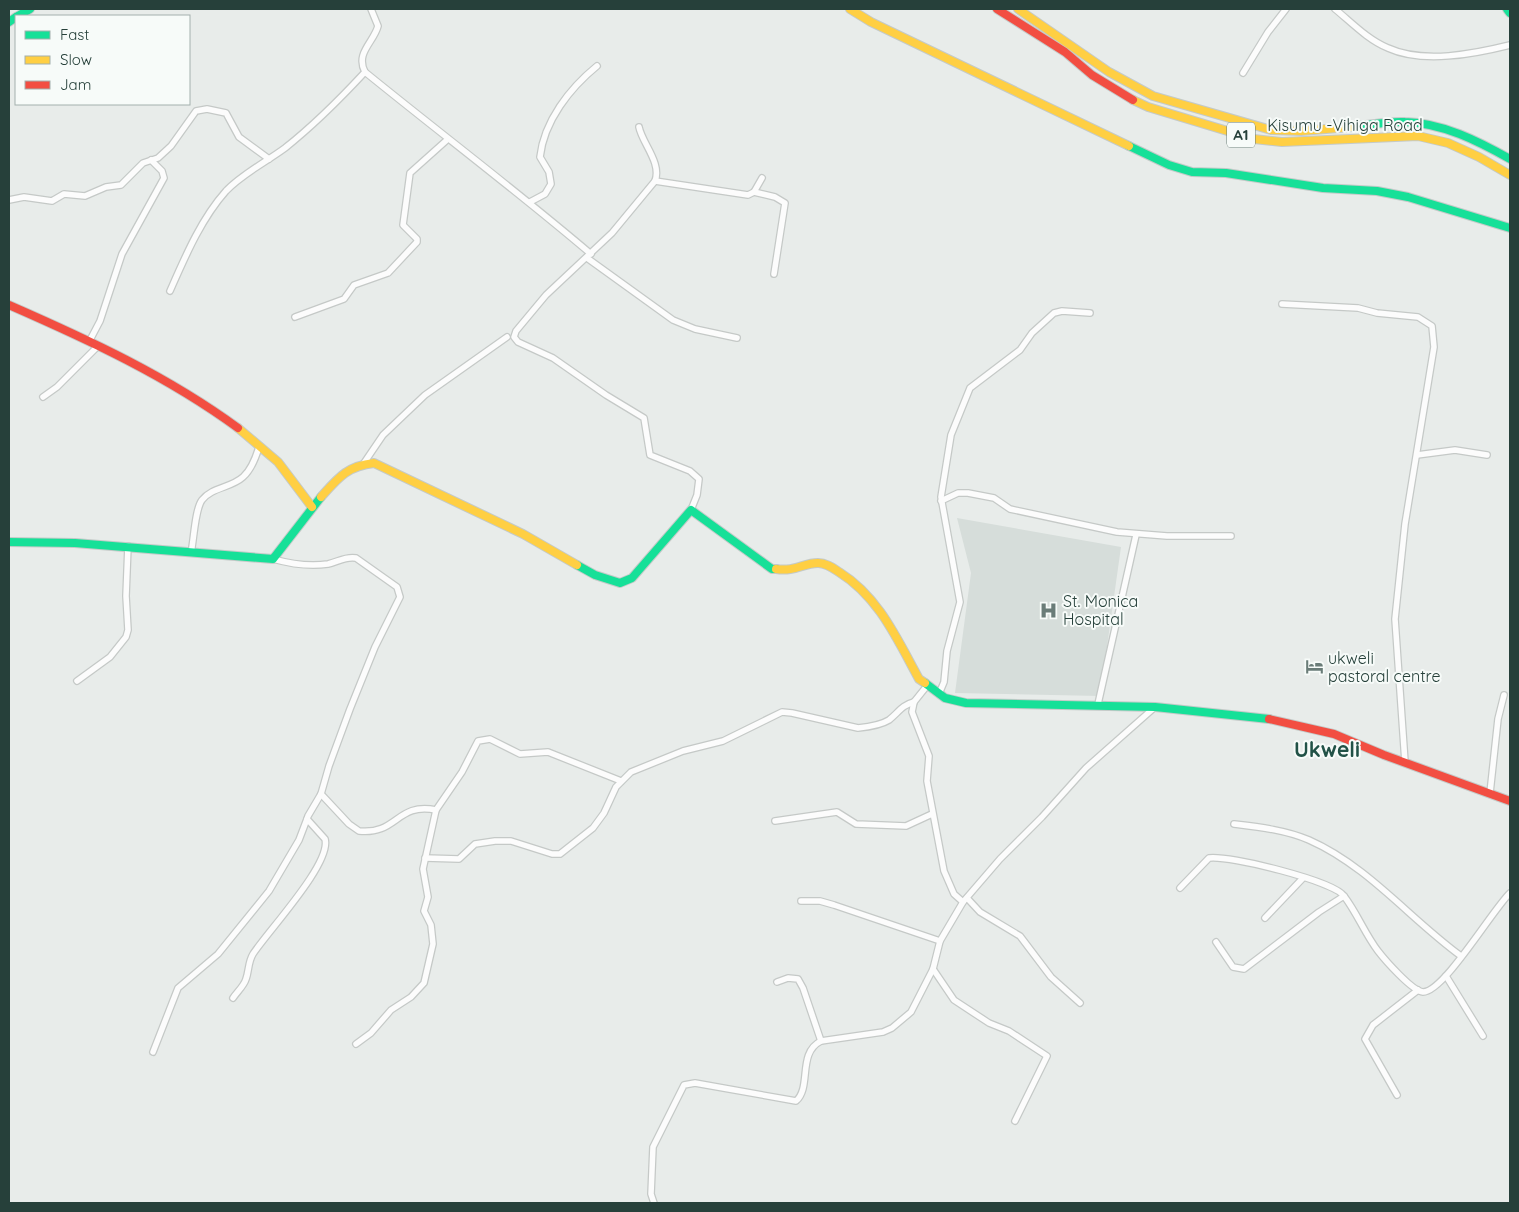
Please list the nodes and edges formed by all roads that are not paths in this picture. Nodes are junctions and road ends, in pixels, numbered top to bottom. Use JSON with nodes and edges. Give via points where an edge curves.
{"nodes":[{"id":1,"x":371,"y":9,"type":"edge"},
{"id":2,"x":850,"y":9,"type":"edge"},
{"id":3,"x":997,"y":9,"type":"edge"},
{"id":4,"x":1018,"y":9,"type":"edge"},
{"id":5,"x":1286,"y":9,"type":"edge"},
{"id":6,"x":1335,"y":9,"type":"edge"},
{"id":7,"x":1507,"y":9,"type":"edge"},
{"id":8,"x":1510,"y":13,"type":"edge"},
{"id":9,"x":1510,"y":45,"type":"edge"},
{"id":10,"x":597,"y":66,"type":"dead end"},
{"id":11,"x":365,"y":72,"type":"junction"},
{"id":12,"x":1243,"y":73,"type":"dead end"},
{"id":13,"x":639,"y":127,"type":"dead end"},
{"id":14,"x":448,"y":140,"type":"junction"},
{"id":15,"x":269,"y":159,"type":"junction"},
{"id":16,"x":1510,"y":159,"type":"edge"},
{"id":17,"x":151,"y":160,"type":"junction"},
{"id":18,"x":1510,"y":174,"type":"edge"},
{"id":19,"x":762,"y":178,"type":"dead end"},
{"id":20,"x":655,"y":180,"type":"junction"},
{"id":21,"x":754,"y":192,"type":"junction"},
{"id":22,"x":9,"y":200,"type":"edge"},
{"id":23,"x":530,"y":202,"type":"junction"},
{"id":24,"x":1510,"y":228,"type":"edge"},
{"id":25,"x":589,"y":256,"type":"junction"},
{"id":26,"x":774,"y":274,"type":"dead end"},
{"id":27,"x":170,"y":291,"type":"dead end"},
{"id":28,"x":1282,"y":304,"type":"dead end"},
{"id":29,"x":9,"y":305,"type":"edge"},
{"id":30,"x":1090,"y":313,"type":"dead end"},
{"id":31,"x":295,"y":317,"type":"dead end"},
{"id":32,"x":507,"y":337,"type":"dead end"},
{"id":33,"x":737,"y":338,"type":"dead end"},
{"id":34,"x":90,"y":340,"type":"junction"},
{"id":35,"x":98,"y":346,"type":"junction"},
{"id":36,"x":43,"y":397,"type":"dead end"},
{"id":37,"x":259,"y":447,"type":"junction"},
{"id":38,"x":1417,"y":455,"type":"junction"},
{"id":39,"x":1487,"y":455,"type":"dead end"},
{"id":40,"x":364,"y":463,"type":"junction"},
{"id":41,"x":941,"y":501,"type":"junction"},
{"id":42,"x":312,"y":507,"type":"junction"},
{"id":43,"x":691,"y":510,"type":"junction"},
{"id":44,"x":1136,"y":535,"type":"junction"},
{"id":45,"x":1232,"y":536,"type":"dead end"},
{"id":46,"x":9,"y":542,"type":"edge"},
{"id":47,"x":128,"y":546,"type":"junction"},
{"id":48,"x":191,"y":553,"type":"junction"},
{"id":49,"x":273,"y":559,"type":"junction"},
{"id":50,"x":78,"y":681,"type":"dead end"},
{"id":51,"x":926,"y":687,"type":"junction"},
{"id":52,"x":939,"y":694,"type":"junction"},
{"id":53,"x":1504,"y":695,"type":"dead end"},
{"id":54,"x":914,"y":702,"type":"junction"},
{"id":55,"x":1098,"y":704,"type":"junction"},
{"id":56,"x":1155,"y":707,"type":"junction"},
{"id":57,"x":1405,"y":762,"type":"junction"},
{"id":58,"x":621,"y":782,"type":"junction"},
{"id":59,"x":1490,"y":793,"type":"junction"},
{"id":60,"x":321,"y":794,"type":"junction"},
{"id":61,"x":1510,"y":801,"type":"edge"},
{"id":62,"x":436,"y":810,"type":"junction"},
{"id":63,"x":932,"y":814,"type":"junction"},
{"id":64,"x":307,"y":820,"type":"junction"},
{"id":65,"x":775,"y":820,"type":"dead end"},
{"id":66,"x":1234,"y":824,"type":"dead end"},
{"id":67,"x":425,"y":858,"type":"junction"},
{"id":68,"x":1303,"y":878,"type":"junction"},
{"id":69,"x":1180,"y":888,"type":"dead end"},
{"id":70,"x":1510,"y":892,"type":"edge"},
{"id":71,"x":1344,"y":896,"type":"junction"},
{"id":72,"x":965,"y":900,"type":"junction"},
{"id":73,"x":801,"y":901,"type":"dead end"},
{"id":74,"x":1265,"y":918,"type":"dead end"},
{"id":75,"x":940,"y":941,"type":"junction"},
{"id":76,"x":1216,"y":942,"type":"dead end"},
{"id":77,"x":1461,"y":956,"type":"junction"},
{"id":78,"x":933,"y":969,"type":"junction"},
{"id":79,"x":1446,"y":976,"type":"junction"},
{"id":80,"x":777,"y":982,"type":"dead end"},
{"id":81,"x":1418,"y":990,"type":"junction"},
{"id":82,"x":233,"y":998,"type":"dead end"},
{"id":83,"x":1080,"y":1003,"type":"dead end"},
{"id":84,"x":1484,"y":1036,"type":"dead end"},
{"id":85,"x":821,"y":1042,"type":"junction"},
{"id":86,"x":356,"y":1044,"type":"dead end"},
{"id":87,"x":154,"y":1052,"type":"dead end"},
{"id":88,"x":1397,"y":1095,"type":"dead end"},
{"id":89,"x":1016,"y":1121,"type":"dead end"},
{"id":90,"x":654,"y":1203,"type":"edge"}],
"edges":[{"from":1,"to":11,"type":"street","via":[[378,26],[363,54]]},
{"from":2,"to":24,"type":"main road","via":[[1168,165],[1192,172],[1226,173],[1322,188],[1377,191],[1408,197]]},
{"from":3,"to":18,"type":"main road","name":"Kisumu -Vihiga Road","number":"A1","via":[[1065,52],[1124,96],[1148,107],[1254,139],[1418,136],[1448,143]]},
{"from":4,"to":16,"type":"main road","name":"Kisumu -Vihiga Road","number":"A1","via":[[1109,72],[1153,96],[1271,130],[1301,131],[1405,122],[1428,125],[1476,140]]},
{"from":5,"to":12,"type":"street"},
{"from":6,"to":9,"type":"street","via":[[1377,42],[1398,52],[1451,54]]},
{"from":7,"to":8,"type":"main road"},
{"from":10,"to":23,"type":"street","via":[[576,84],[550,122],[540,157],[549,172],[551,184],[545,194]]},
{"from":11,"to":14,"type":"street"},
{"from":11,"to":15,"type":"street","via":[[341,98]]},
{"from":13,"to":20,"type":"street","via":[[649,147]]},
{"from":14,"to":23,"type":"street"},
{"from":14,"to":31,"type":"street","via":[[417,165],[408,178],[403,225],[417,242],[388,273],[354,285],[344,300]]},
{"from":15,"to":17,"type":"street","via":[[239,137],[226,113],[207,109],[196,111],[172,146]]},
{"from":15,"to":27,"type":"street","via":[[232,185],[218,201]]},
{"from":17,"to":22,"type":"street","via":[[143,163],[124,184],[85,196],[66,193],[52,201],[24,197]]},
{"from":17,"to":34,"type":"street","via":[[164,178],[122,254],[103,314]]},
{"from":19,"to":21,"type":"street"},
{"from":20,"to":21,"type":"street","via":[[745,195]]},
{"from":20,"to":25,"type":"street"},
{"from":21,"to":26,"type":"street","via":[[775,196],[784,204]]},
{"from":23,"to":25,"type":"street"},
{"from":25,"to":33,"type":"street","via":[[673,320],[695,329]]},
{"from":25,"to":43,"type":"street","via":[[541,300],[516,331],[515,340],[552,358],[644,418],[650,455],[690,471],[699,479]]},
{"from":28,"to":38,"type":"street","via":[[1358,308],[1418,317],[1432,326],[1434,347]]},
{"from":29,"to":34,"type":"main road"},
{"from":30,"to":41,"type":"street","via":[[1054,313],[1032,333],[1020,350],[970,388],[948,446]]},
{"from":32,"to":40,"type":"street","via":[[425,396],[383,435]]},
{"from":34,"to":35,"type":"main road"},
{"from":35,"to":36,"type":"street"},
{"from":35,"to":37,"type":"main road","via":[[157,374]]},
{"from":37,"to":42,"type":"main road","via":[[285,470]]},
{"from":37,"to":48,"type":"street","via":[[243,477],[209,493],[202,500],[197,510]]},
{"from":38,"to":39,"type":"street","via":[[1455,450]]},
{"from":38,"to":57,"type":"street","via":[[1405,524],[1395,618]]},
{"from":40,"to":42,"type":"main road","via":[[340,476]]},
{"from":40,"to":43,"type":"main road","via":[[374,463],[457,501],[615,583],[632,578]]},
{"from":41,"to":44,"type":"street","via":[[958,493],[968,493],[994,498],[1010,509]]},
{"from":41,"to":52,"type":"street","via":[[960,602]]},
{"from":42,"to":49,"type":"main road"},
{"from":43,"to":51,"type":"main road","via":[[772,569],[790,571],[818,563],[830,566],[852,580],[883,616]]},
{"from":44,"to":45,"type":"street"},
{"from":44,"to":55,"type":"street"},
{"from":46,"to":47,"type":"main road","via":[[62,541]]},
{"from":47,"to":48,"type":"main road"},
{"from":47,"to":50,"type":"street","via":[[126,638],[110,657]]},
{"from":48,"to":49,"type":"main road"},
{"from":49,"to":60,"type":"street","via":[[316,565],[356,558],[386,578],[400,593],[399,602],[348,714]]},
{"from":51,"to":52,"type":"main road"},
{"from":51,"to":54,"type":"street"},
{"from":52,"to":55,"type":"main road","via":[[966,703]]},
{"from":53,"to":59,"type":"street","via":[[1498,719]]},
{"from":54,"to":58,"type":"street","via":[[902,706],[886,722],[866,728],[782,712],[723,740],[635,770]]},
{"from":54,"to":63,"type":"street","via":[[914,720],[929,756],[927,781]]},
{"from":55,"to":56,"type":"main road"},
{"from":56,"to":57,"type":"main road","via":[[1239,714],[1294,723],[1334,734]]},
{"from":56,"to":72,"type":"street","via":[[1086,768]]},
{"from":57,"to":59,"type":"main road"},
{"from":58,"to":62,"type":"street","via":[[548,752],[520,754],[483,738],[475,743],[462,772]]},
{"from":58,"to":67,"type":"street","via":[[593,828],[560,854],[511,841],[496,841],[475,844],[459,859]]},
{"from":59,"to":61,"type":"main road"},
{"from":60,"to":62,"type":"street","via":[[359,831],[385,828],[415,808]]},
{"from":60,"to":64,"type":"street"},
{"from":62,"to":67,"type":"street"},
{"from":63,"to":65,"type":"street","via":[[906,826],[856,824],[837,812]]},
{"from":63,"to":72,"type":"street","via":[[947,878],[954,894]]},
{"from":64,"to":82,"type":"street","via":[[326,839],[326,850],[310,880],[252,956],[246,980]]},
{"from":64,"to":87,"type":"street","via":[[300,840],[269,891],[213,960],[178,988]]},
{"from":66,"to":77,"type":"street","via":[[1285,833],[1320,846],[1367,876]]},
{"from":67,"to":86,"type":"street","via":[[423,875],[428,897],[424,912],[432,929],[433,944],[425,980],[416,992],[391,1010],[371,1033]]},
{"from":68,"to":69,"type":"street","via":[[1213,857]]},
{"from":68,"to":71,"type":"street","via":[[1333,886]]},
{"from":68,"to":74,"type":"street"},
{"from":70,"to":77,"type":"street"},
{"from":71,"to":76,"type":"street","via":[[1244,969],[1233,967]]},
{"from":71,"to":81,"type":"street","via":[[1378,951]]},
{"from":72,"to":75,"type":"street"},
{"from":72,"to":83,"type":"street","via":[[1020,936],[1051,977]]},
{"from":73,"to":75,"type":"street","via":[[834,905]]},
{"from":75,"to":78,"type":"street"},
{"from":77,"to":79,"type":"street"},
{"from":78,"to":85,"type":"street","via":[[911,1012],[892,1028]]},
{"from":78,"to":89,"type":"street","via":[[954,1000],[989,1024],[1009,1031],[1047,1056]]},
{"from":79,"to":81,"type":"street","via":[[1427,991]]},
{"from":79,"to":84,"type":"street"},
{"from":80,"to":85,"type":"street","via":[[798,979]]},
{"from":81,"to":88,"type":"street","via":[[1373,1025],[1365,1038]]},
{"from":85,"to":90,"type":"street","via":[[814,1045],[809,1053],[801,1094],[796,1101],[695,1082],[684,1085],[653,1147],[651,1194]]}]}
